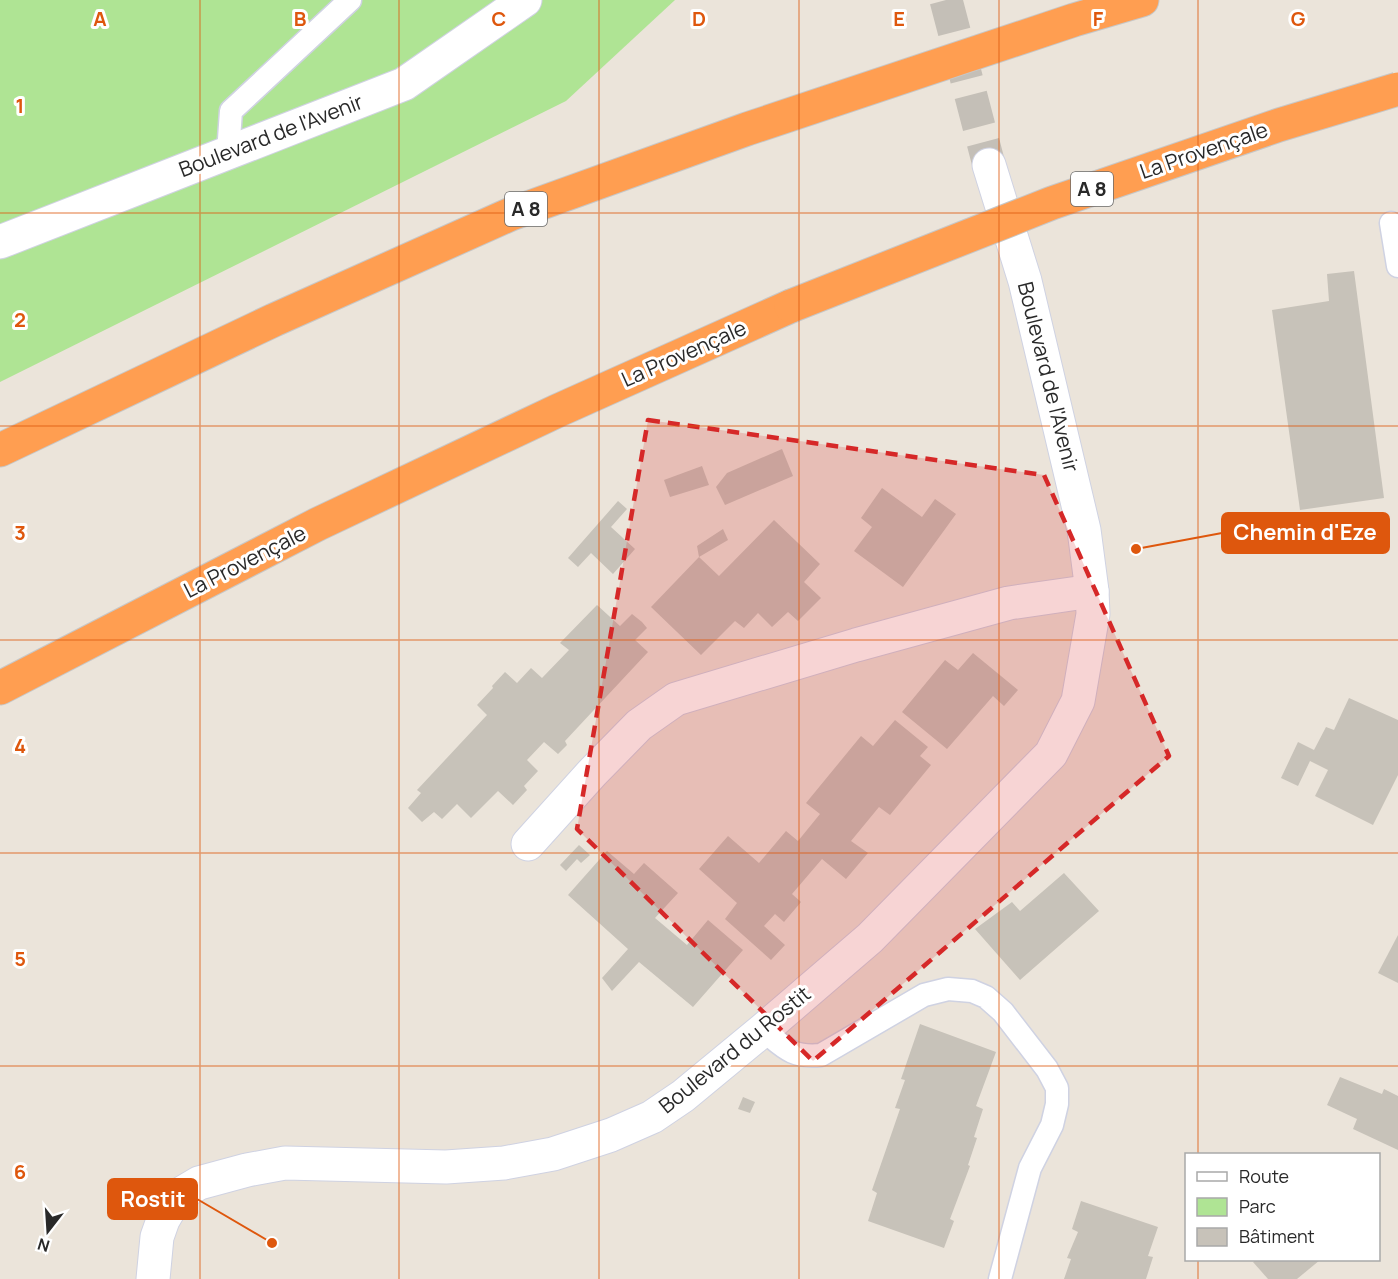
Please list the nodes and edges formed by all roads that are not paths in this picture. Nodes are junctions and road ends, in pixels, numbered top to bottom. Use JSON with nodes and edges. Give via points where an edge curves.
{"nodes":[{"id":1,"x":350,"y":0,"type":"edge"},
{"id":2,"x":525,"y":0,"type":"edge"},
{"id":3,"x":1143,"y":0,"type":"edge"},
{"id":4,"x":1398,"y":89,"type":"edge"},
{"id":5,"x":228,"y":153,"type":"junction"},
{"id":6,"x":989,"y":165,"type":"tunnel mouth"},
{"id":7,"x":1391,"y":223,"type":"dead end"},
{"id":8,"x":0,"y":242,"type":"edge"},
{"id":9,"x":1398,"y":266,"type":"edge"},
{"id":10,"x":0,"y":450,"type":"edge"},
{"id":11,"x":1092,"y":591,"type":"junction"},
{"id":12,"x":0,"y":688,"type":"edge"},
{"id":13,"x":528,"y":844,"type":"dead end"},
{"id":14,"x":763,"y":1030,"type":"junction"},
{"id":15,"x":157,"y":1277,"type":"edge"},
{"id":16,"x":1000,"y":1279,"type":"edge"}],
"edges":[{"from":1,"to":5,"type":"lane","via":[[231,111]]},
{"from":2,"to":5,"type":"street","name":"Boulevard de l'Avenir","via":[[404,84]]},
{"from":3,"to":10,"type":"highway","number":"A 8","via":[[747,129],[511,214],[274,320]]},
{"from":4,"to":12,"type":"highway","name":"La Provençale","number":"A 8","bridge":true,"via":[[1279,125],[1052,203],[791,306],[556,411],[318,524]]},
{"from":5,"to":8,"type":"street","name":"Boulevard de l'Avenir"},
{"from":6,"to":11,"type":"street","name":"Boulevard de l'Avenir","via":[[1025,281],[1084,530]]},
{"from":7,"to":9,"type":"lane"},
{"from":11,"to":13,"type":"street","via":[[1009,603],[675,699],[639,724]]},
{"from":11,"to":14,"type":"street","name":"Boulevard du Rostit","via":[[1091,626],[1078,701],[1051,754],[870,938]]},
{"from":14,"to":15,"type":"street","name":"Boulevard du Rostit","via":[[652,1117],[553,1154],[504,1163],[446,1167],[285,1163],[199,1183],[177,1196],[163,1220],[157,1237]]},
{"from":14,"to":16,"type":"lane","via":[[791,1052],[806,1057],[821,1055],[924,995],[948,988],[986,997],[1003,1012],[1047,1069],[1057,1096],[1052,1125],[1030,1168]]}]}
